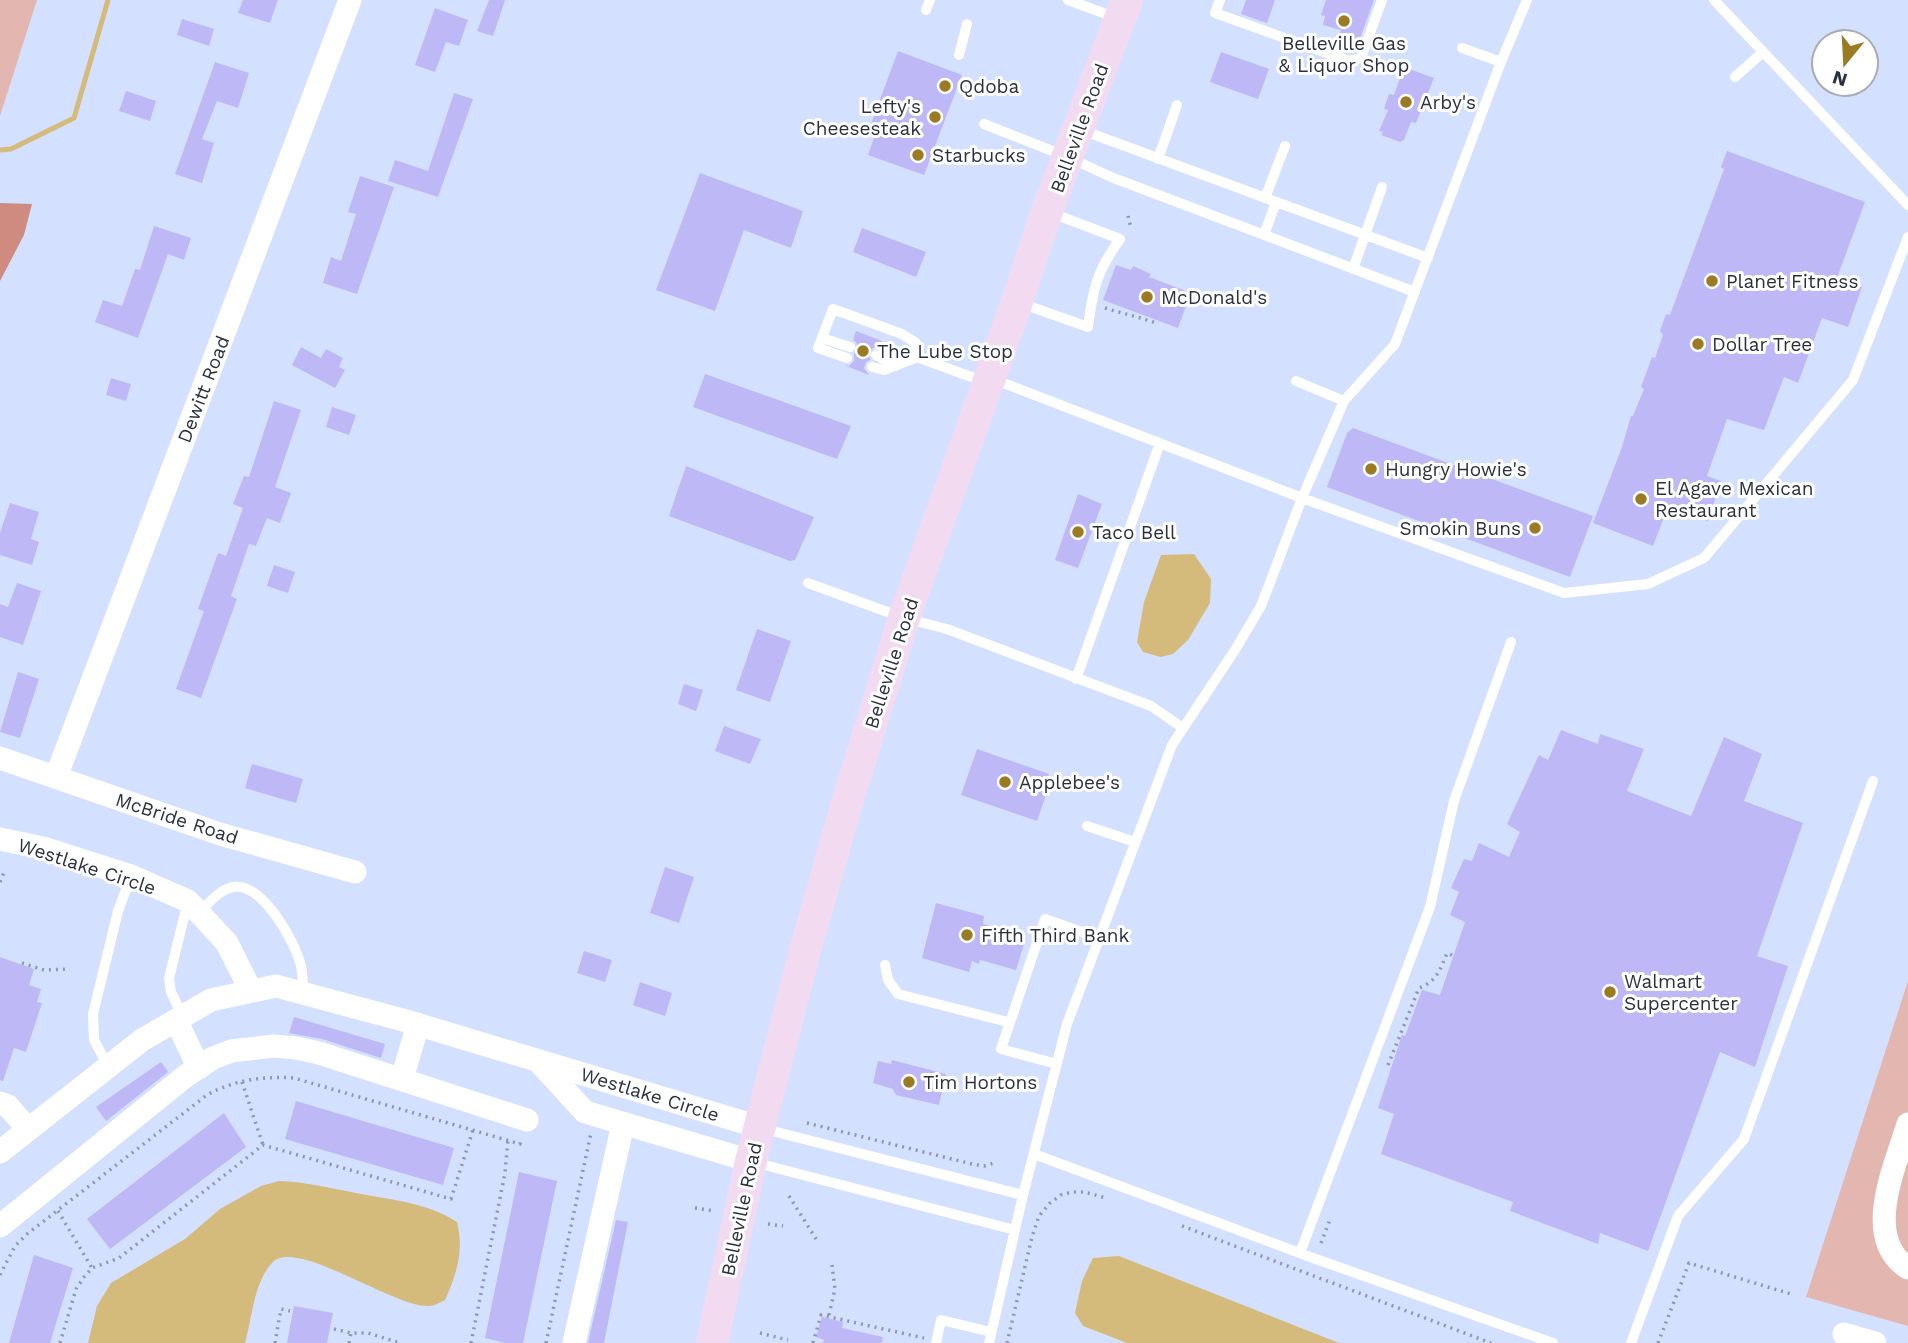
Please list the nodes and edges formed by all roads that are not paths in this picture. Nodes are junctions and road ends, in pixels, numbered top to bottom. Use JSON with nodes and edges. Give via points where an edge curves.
{"nodes":[{"id":1,"x":349,"y":0,"type":"edge"},
{"id":2,"x":1068,"y":0,"type":"edge"},
{"id":3,"x":1220,"y":0,"type":"edge"},
{"id":4,"x":1382,"y":0,"type":"edge"},
{"id":5,"x":1527,"y":0,"type":"edge"},
{"id":6,"x":1714,"y":0,"type":"edge"},
{"id":7,"x":1123,"y":9,"type":"edge"},
{"id":8,"x":967,"y":24,"type":"dead end"},
{"id":9,"x":1462,"y":48,"type":"dead end"},
{"id":10,"x":1763,"y":52,"type":"junction"},
{"id":11,"x":959,"y":55,"type":"dead end"},
{"id":12,"x":1501,"y":62,"type":"junction"},
{"id":13,"x":1735,"y":77,"type":"dead end"},
{"id":14,"x":1177,"y":105,"type":"dead end"},
{"id":15,"x":984,"y":124,"type":"dead end"},
{"id":16,"x":1073,"y":143,"type":"junction"},
{"id":17,"x":1284,"y":146,"type":"dead end"},
{"id":18,"x":1158,"y":159,"type":"junction"},
{"id":19,"x":1382,"y":187,"type":"dead end"},
{"id":20,"x":1271,"y":200,"type":"junction"},
{"id":21,"x":1908,"y":205,"type":"edge"},
{"id":22,"x":1047,"y":211,"type":"junction"},
{"id":23,"x":1264,"y":235,"type":"junction"},
{"id":24,"x":1366,"y":235,"type":"junction"},
{"id":25,"x":1908,"y":237,"type":"edge"},
{"id":26,"x":1428,"y":258,"type":"junction"},
{"id":27,"x":1353,"y":269,"type":"junction"},
{"id":28,"x":1415,"y":292,"type":"junction"},
{"id":29,"x":1017,"y":302,"type":"junction"},
{"id":30,"x":848,"y":352,"type":"dead end"},
{"id":31,"x":917,"y":357,"type":"junction"},
{"id":32,"x":874,"y":361,"type":"dead end"},
{"id":33,"x":989,"y":381,"type":"junction"},
{"id":34,"x":1296,"y":381,"type":"dead end"},
{"id":35,"x":1344,"y":401,"type":"junction"},
{"id":36,"x":1160,"y":443,"type":"junction"},
{"id":37,"x":1302,"y":498,"type":"junction"},
{"id":38,"x":808,"y":583,"type":"dead end"},
{"id":39,"x":904,"y":618,"type":"junction"},
{"id":40,"x":1511,"y":642,"type":"dead end"},
{"id":41,"x":1076,"y":679,"type":"junction"},
{"id":42,"x":1183,"y":728,"type":"junction"},
{"id":43,"x":0,"y":758,"type":"edge"},
{"id":44,"x":57,"y":777,"type":"junction"},
{"id":45,"x":1873,"y":781,"type":"dead end"},
{"id":46,"x":1087,"y":826,"type":"dead end"},
{"id":47,"x":0,"y":839,"type":"edge"},
{"id":48,"x":1135,"y":842,"type":"junction"},
{"id":49,"x":355,"y":872,"type":"dead end"},
{"id":50,"x":131,"y":876,"type":"junction"},
{"id":51,"x":193,"y":907,"type":"junction"},
{"id":52,"x":1099,"y":938,"type":"junction"},
{"id":53,"x":885,"y":965,"type":"dead end"},
{"id":54,"x":251,"y":991,"type":"junction"},
{"id":55,"x":303,"y":993,"type":"junction"},
{"id":56,"x":180,"y":1018,"type":"junction"},
{"id":57,"x":1008,"y":1022,"type":"junction"},
{"id":58,"x":418,"y":1024,"type":"junction"},
{"id":59,"x":540,"y":1063,"type":"junction"},
{"id":60,"x":1057,"y":1064,"type":"junction"},
{"id":61,"x":108,"y":1066,"type":"junction"},
{"id":62,"x":200,"y":1068,"type":"junction"},
{"id":63,"x":402,"y":1079,"type":"junction"},
{"id":64,"x":0,"y":1103,"type":"edge"},
{"id":65,"x":527,"y":1120,"type":"road end"},
{"id":66,"x":623,"y":1124,"type":"junction"},
{"id":67,"x":1908,"y":1124,"type":"edge"},
{"id":68,"x":759,"y":1127,"type":"junction"},
{"id":69,"x":28,"y":1129,"type":"junction"},
{"id":70,"x":0,"y":1152,"type":"edge"},
{"id":71,"x":1034,"y":1154,"type":"junction"},
{"id":72,"x":751,"y":1161,"type":"junction"},
{"id":73,"x":1023,"y":1195,"type":"junction"},
{"id":74,"x":0,"y":1226,"type":"edge"},
{"id":75,"x":1015,"y":1230,"type":"junction"},
{"id":76,"x":1300,"y":1253,"type":"junction"},
{"id":77,"x":1908,"y":1268,"type":"edge"},
{"id":78,"x":1844,"y":1334,"type":"dead end"},
{"id":79,"x":990,"y":1337,"type":"edge"},
{"id":80,"x":574,"y":1343,"type":"edge"},
{"id":81,"x":712,"y":1343,"type":"edge"},
{"id":82,"x":936,"y":1343,"type":"edge"},
{"id":83,"x":1553,"y":1343,"type":"edge"},
{"id":84,"x":1631,"y":1343,"type":"edge"},
{"id":85,"x":1875,"y":1343,"type":"edge"}],
"edges":[{"from":1,"to":44,"type":"street","name":"Dewitt Road"},
{"from":2,"to":7,"type":"lane"},
{"from":3,"to":4,"type":"lane","via":[[1215,13],[1349,61],[1361,58]]},
{"from":5,"to":12,"type":"lane"},
{"from":6,"to":10,"type":"lane"},
{"from":7,"to":16,"type":"main road","name":"Belleville Road"},
{"from":8,"to":11,"type":"lane"},
{"from":9,"to":12,"type":"lane"},
{"from":10,"to":13,"type":"lane"},
{"from":10,"to":21,"type":"lane"},
{"from":12,"to":26,"type":"lane"},
{"from":14,"to":18,"type":"lane"},
{"from":15,"to":16,"type":"lane"},
{"from":16,"to":18,"type":"lane"},
{"from":16,"to":22,"type":"main road","name":"Belleville Road"},
{"from":16,"to":23,"type":"lane","via":[[1111,177]]},
{"from":17,"to":20,"type":"lane"},
{"from":18,"to":20,"type":"lane"},
{"from":19,"to":24,"type":"lane"},
{"from":20,"to":23,"type":"lane"},
{"from":20,"to":24,"type":"lane"},
{"from":22,"to":29,"type":"main road","name":"Belleville Road"},
{"from":22,"to":29,"type":"lane","via":[[1120,239],[1095,282],[1088,327]]},
{"from":23,"to":27,"type":"lane"},
{"from":24,"to":26,"type":"lane"},
{"from":24,"to":27,"type":"lane"},
{"from":25,"to":37,"type":"lane","via":[[1853,380],[1704,558],[1648,584],[1564,593]]},
{"from":26,"to":28,"type":"lane"},
{"from":27,"to":28,"type":"lane"},
{"from":28,"to":35,"type":"lane","via":[[1395,344]]},
{"from":29,"to":33,"type":"main road","name":"Belleville Road"},
{"from":30,"to":31,"type":"lane","via":[[818,348],[833,309],[902,334],[916,343]]},
{"from":31,"to":32,"type":"lane","via":[[884,370]]},
{"from":31,"to":33,"type":"lane"},
{"from":33,"to":36,"type":"lane"},
{"from":33,"to":39,"type":"main road","name":"Belleville Road"},
{"from":34,"to":35,"type":"lane"},
{"from":35,"to":37,"type":"lane"},
{"from":36,"to":37,"type":"lane"},
{"from":36,"to":41,"type":"lane"},
{"from":37,"to":42,"type":"lane","via":[[1261,606]]},
{"from":38,"to":39,"type":"lane"},
{"from":39,"to":41,"type":"lane","via":[[947,629]]},
{"from":39,"to":68,"type":"main road","name":"Belleville Road","via":[[846,806]]},
{"from":40,"to":76,"type":"lane","via":[[1454,801],[1430,907]]},
{"from":41,"to":42,"type":"lane","via":[[1151,706]]},
{"from":42,"to":48,"type":"lane","via":[[1172,745]]},
{"from":43,"to":44,"type":"street","name":"McBride Road"},
{"from":44,"to":49,"type":"street","name":"McBride Road","via":[[220,834]]},
{"from":45,"to":84,"type":"lane","via":[[1744,1139],[1678,1216]]},
{"from":46,"to":48,"type":"lane"},
{"from":47,"to":50,"type":"street","name":"Westlake Circle"},
{"from":48,"to":52,"type":"lane"},
{"from":50,"to":51,"type":"street","name":"Westlake Circle"},
{"from":50,"to":61,"type":"lane","via":[[93,1014],[94,1040]]},
{"from":51,"to":54,"type":"street","name":"Westlake Circle","via":[[227,943]]},
{"from":51,"to":55,"type":"lane","via":[[230,887],[252,889],[293,945],[301,964]]},
{"from":51,"to":56,"type":"lane","via":[[169,978]]},
{"from":52,"to":57,"type":"lane","via":[[1045,919]]},
{"from":52,"to":60,"type":"lane"},
{"from":53,"to":57,"type":"lane","via":[[898,994]]},
{"from":54,"to":55,"type":"street","name":"Westlake Circle","via":[[276,986]]},
{"from":54,"to":56,"type":"street","name":"Westlake Circle","via":[[211,1000]]},
{"from":55,"to":58,"type":"street","name":"Westlake Circle"},
{"from":56,"to":61,"type":"street","name":"Westlake Circle"},
{"from":56,"to":62,"type":"street"},
{"from":57,"to":60,"type":"lane","via":[[1001,1049]]},
{"from":58,"to":59,"type":"street","name":"Westlake Circle"},
{"from":58,"to":63,"type":"street"},
{"from":59,"to":66,"type":"street","name":"Westlake Circle","via":[[585,1112]]},
{"from":59,"to":68,"type":"street","name":"Westlake Circle"},
{"from":60,"to":71,"type":"lane"},
{"from":61,"to":69,"type":"street","name":"Westlake Circle"},
{"from":62,"to":63,"type":"street","via":[[231,1051],[274,1046],[320,1053]]},
{"from":62,"to":74,"type":"street"},
{"from":63,"to":65,"type":"street"},
{"from":64,"to":69,"type":"street"},
{"from":66,"to":72,"type":"street","name":"Westlake Circle"},
{"from":66,"to":80,"type":"street","name":"Westlake Circle"},
{"from":67,"to":77,"type":"street","via":[[1888,1190],[1884,1223],[1890,1250]]},
{"from":68,"to":72,"type":"main road","name":"Belleville Road"},
{"from":68,"to":73,"type":"lane"},
{"from":69,"to":70,"type":"street","name":"Westlake Circle"},
{"from":71,"to":73,"type":"lane"},
{"from":71,"to":76,"type":"lane"},
{"from":72,"to":75,"type":"lane"},
{"from":72,"to":81,"type":"main road","name":"Belleville Road"},
{"from":73,"to":75,"type":"lane"},
{"from":75,"to":79,"type":"lane"},
{"from":76,"to":83,"type":"lane"},
{"from":78,"to":85,"type":"street"},
{"from":79,"to":82,"type":"lane","via":[[941,1320]]}]}
